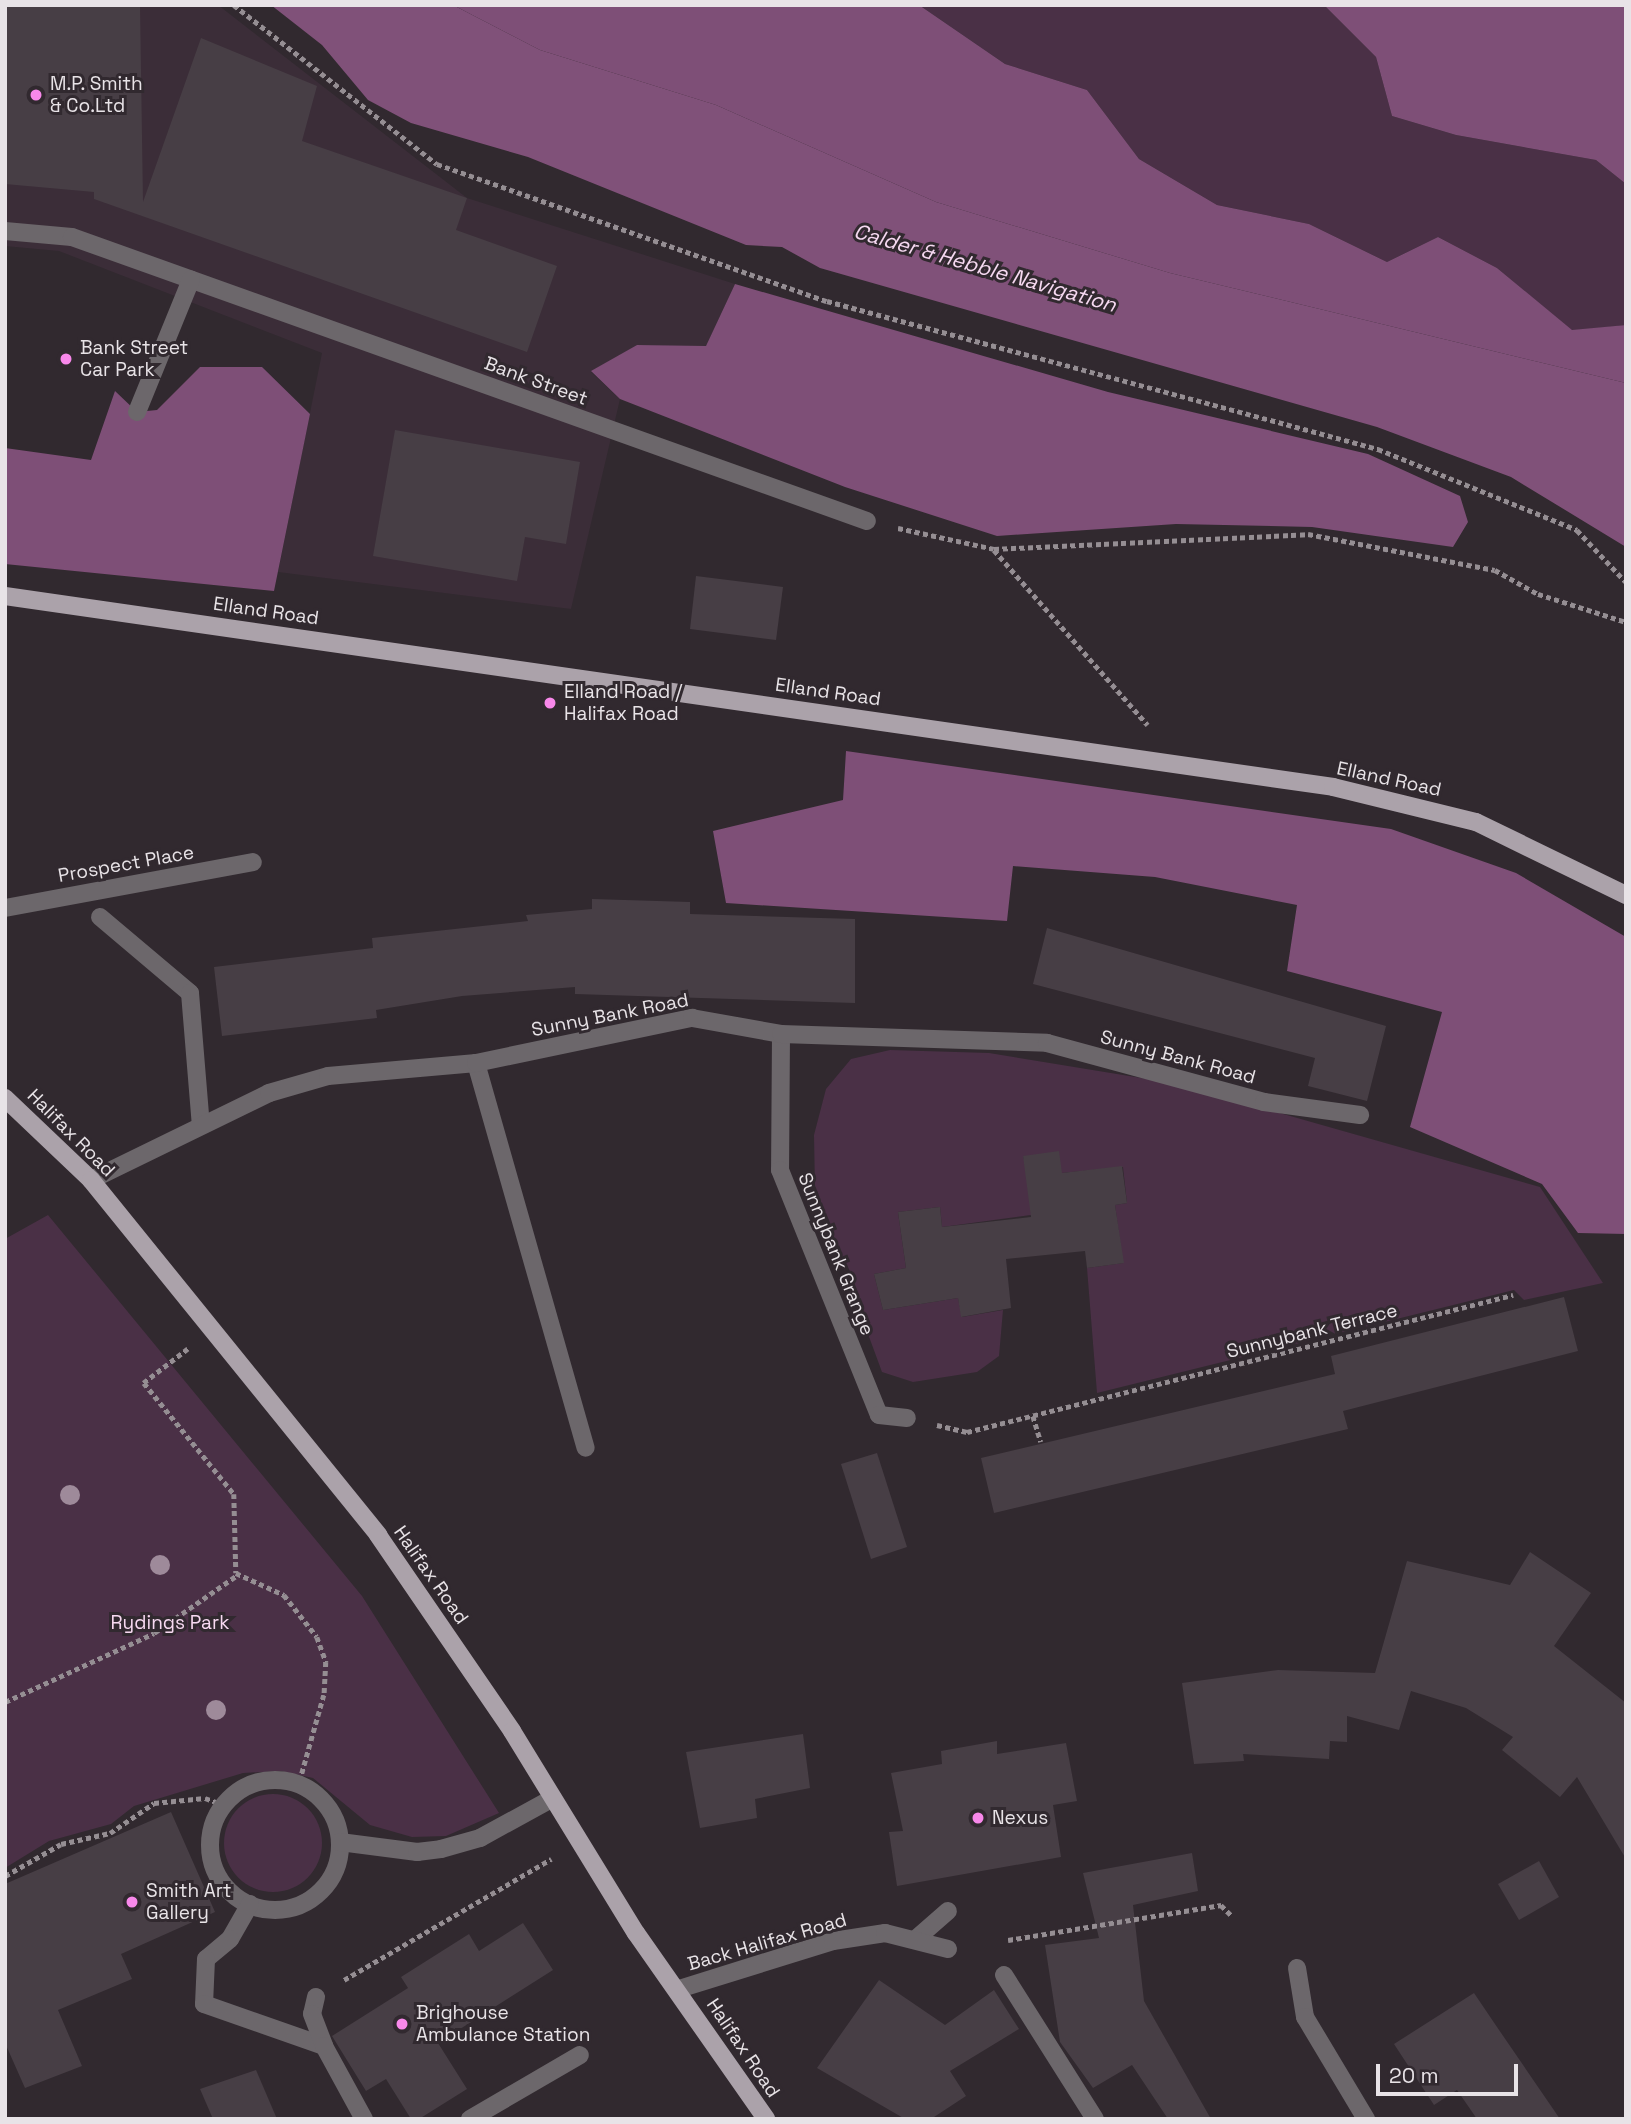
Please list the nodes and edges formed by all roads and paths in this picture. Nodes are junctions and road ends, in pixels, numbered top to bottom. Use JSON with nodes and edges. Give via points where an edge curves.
{"nodes":[{"id":1,"x":234,"y":5,"type":"edge"},
{"id":2,"x":5,"y":231,"type":"edge"},
{"id":3,"x":191,"y":280,"type":"junction"},
{"id":4,"x":137,"y":412,"type":"dead end"},
{"id":5,"x":867,"y":521,"type":"joint"},
{"id":6,"x":994,"y":549,"type":"junction"},
{"id":7,"x":1626,"y":582,"type":"edge"},
{"id":8,"x":5,"y":596,"type":"edge"},
{"id":9,"x":1626,"y":622,"type":"edge"},
{"id":10,"x":1183,"y":764,"type":"junction"},
{"id":11,"x":253,"y":862,"type":"dead end"},
{"id":12,"x":1626,"y":895,"type":"edge"},
{"id":13,"x":5,"y":908,"type":"edge"},
{"id":14,"x":100,"y":917,"type":"dead end"},
{"id":15,"x":781,"y":1034,"type":"junction"},
{"id":16,"x":476,"y":1063,"type":"junction"},
{"id":17,"x":5,"y":1098,"type":"edge"},
{"id":18,"x":1360,"y":1115,"type":"dead end"},
{"id":19,"x":201,"y":1126,"type":"junction"},
{"id":20,"x":91,"y":1180,"type":"junction"},
{"id":21,"x":1513,"y":1295,"type":"dead end"},
{"id":22,"x":214,"y":1330,"type":"junction"},
{"id":23,"x":1033,"y":1416,"type":"junction"},
{"id":24,"x":907,"y":1418,"type":"joint"},
{"id":25,"x":1041,"y":1442,"type":"dead end"},
{"id":26,"x":586,"y":1448,"type":"dead end"},
{"id":27,"x":240,"y":1574,"type":"junction"},
{"id":28,"x":5,"y":1702,"type":"edge"},
{"id":29,"x":299,"y":1784,"type":"junction"},
{"id":30,"x":553,"y":1798,"type":"junction"},
{"id":31,"x":223,"y":1805,"type":"junction"},
{"id":32,"x":340,"y":1842,"type":"junction"},
{"id":33,"x":580,"y":1842,"type":"junction"},
{"id":34,"x":5,"y":1876,"type":"edge"},
{"id":35,"x":250,"y":1904,"type":"junction"},
{"id":36,"x":948,"y":1911,"type":"dead end"},
{"id":37,"x":1232,"y":1916,"type":"dead end"},
{"id":38,"x":917,"y":1938,"type":"junction"},
{"id":39,"x":1003,"y":1940,"type":"dead end"},
{"id":40,"x":948,"y":1949,"type":"dead end"},
{"id":41,"x":1297,"y":1968,"type":"dead end"},
{"id":42,"x":1004,"y":1975,"type":"dead end"},
{"id":43,"x":679,"y":1989,"type":"junction"},
{"id":44,"x":316,"y":1997,"type":"joint"},
{"id":45,"x":324,"y":2046,"type":"junction"},
{"id":46,"x":580,"y":2055,"type":"dead end"},
{"id":47,"x":364,"y":2119,"type":"edge"},
{"id":48,"x":470,"y":2119,"type":"edge"},
{"id":49,"x":766,"y":2119,"type":"edge"},
{"id":50,"x":1095,"y":2119,"type":"edge"},
{"id":51,"x":1366,"y":2119,"type":"edge"}],
"edges":[{"from":1,"to":7,"type":"path","via":[[436,164],[827,301],[1378,449],[1577,530]]},
{"from":2,"to":3,"type":"street","name":"Bank Street","via":[[72,237]]},
{"from":3,"to":4,"type":"street"},
{"from":3,"to":5,"type":"street","name":"Bank Street"},
{"from":5,"to":6,"type":"path"},
{"from":6,"to":9,"type":"path","via":[[1308,534],[1495,570],[1538,594]]},
{"from":6,"to":10,"type":"path"},
{"from":8,"to":10,"type":"main road","name":"Elland Road"},
{"from":10,"to":12,"type":"main road","name":"Elland Road","via":[[1446,813],[1533,845]]},
{"from":11,"to":13,"type":"street","name":"Prospect Place"},
{"from":14,"to":19,"type":"street","via":[[190,993]]},
{"from":15,"to":16,"type":"street","name":"Sunny Bank Road","via":[[692,1018]]},
{"from":15,"to":18,"type":"street","name":"Sunny Bank Road","via":[[1047,1042],[1264,1102]]},
{"from":15,"to":24,"type":"street","name":"Sunnybank Grange","via":[[780,1170],[879,1415]]},
{"from":16,"to":19,"type":"street","name":"Sunny Bank Road","via":[[328,1076],[269,1093]]},
{"from":16,"to":26,"type":"street"},
{"from":17,"to":20,"type":"main road","name":"Halifax Road"},
{"from":19,"to":20,"type":"street","name":"Sunny Bank Road"},
{"from":20,"to":22,"type":"main road","name":"Halifax Road"},
{"from":21,"to":23,"type":"path","name":"Sunnybank Terrace"},
{"from":22,"to":27,"type":"path","via":[[144,1382],[234,1494],[231,1523]]},
{"from":22,"to":30,"type":"main road","name":"Halifax Road","via":[[378,1535]]},
{"from":23,"to":24,"type":"path","name":"Sunnybank Terrace","via":[[967,1432]]},
{"from":23,"to":25,"type":"path"},
{"from":27,"to":28,"type":"path","via":[[154,1633]]},
{"from":27,"to":29,"type":"path","via":[[284,1595],[317,1637],[326,1662],[324,1695]]},
{"from":29,"to":31,"type":"street","via":[[257,1782]]},
{"from":29,"to":32,"type":"street","via":[[331,1810]]},
{"from":30,"to":32,"type":"street","via":[[480,1838],[441,1849],[417,1852]]},
{"from":30,"to":33,"type":"main road","name":"Halifax Road"},
{"from":31,"to":34,"type":"path","via":[[205,1798],[154,1803],[110,1833],[61,1844]]},
{"from":31,"to":35,"type":"street","via":[[210,1845],[214,1867],[225,1886]]},
{"from":32,"to":35,"type":"street","via":[[335,1872],[305,1903],[284,1909]]},
{"from":33,"to":43,"type":"main road","name":"Halifax Road"},
{"from":33,"to":44,"type":"path"},
{"from":35,"to":45,"type":"street","via":[[230,1939],[206,1959],[204,2004]]},
{"from":36,"to":38,"type":"street"},
{"from":37,"to":39,"type":"path","via":[[1221,1905]]},
{"from":38,"to":40,"type":"street","name":"Back Halifax Road"},
{"from":38,"to":43,"type":"street","name":"Back Halifax Road","via":[[885,1933],[833,1941]]},
{"from":41,"to":51,"type":"street","via":[[1305,2017]]},
{"from":42,"to":50,"type":"street"},
{"from":43,"to":49,"type":"main road","name":"Halifax Road"},
{"from":44,"to":45,"type":"street","via":[[313,2014]]},
{"from":45,"to":47,"type":"street"},
{"from":46,"to":48,"type":"street"}]}
